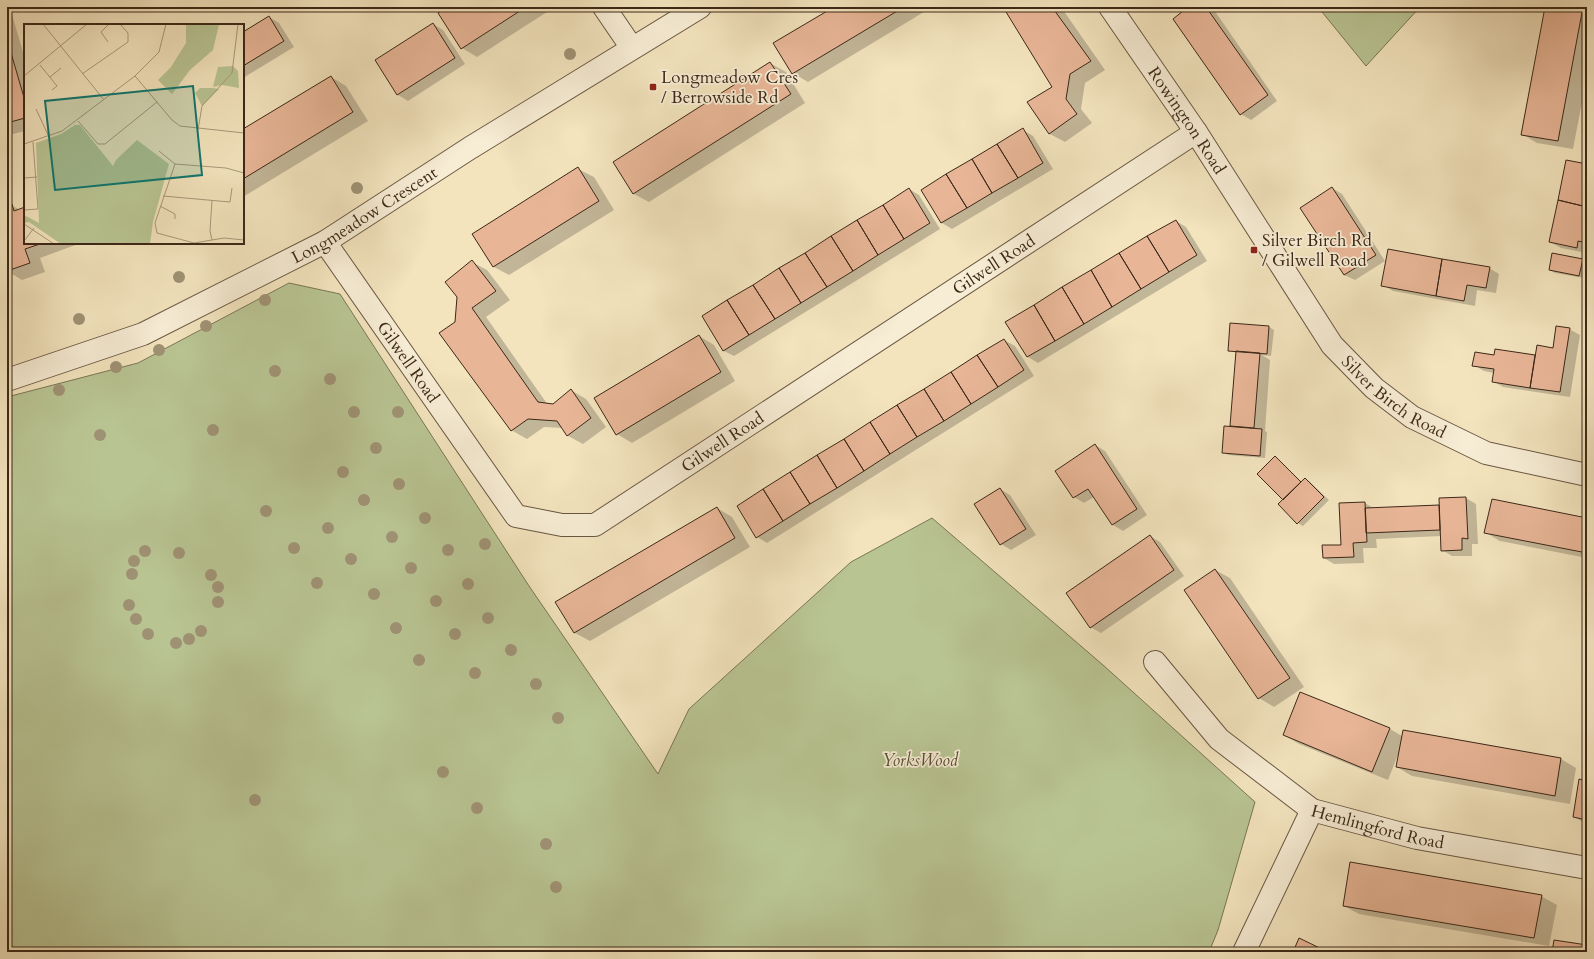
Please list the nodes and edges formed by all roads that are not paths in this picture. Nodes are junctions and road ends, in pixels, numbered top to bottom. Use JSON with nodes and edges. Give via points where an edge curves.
{"nodes":[{"id":1,"x":604,"y":7,"type":"edge"},
{"id":2,"x":700,"y":7,"type":"edge"},
{"id":3,"x":1110,"y":7,"type":"edge"},
{"id":4,"x":632,"y":48,"type":"junction"},
{"id":5,"x":1196,"y":132,"type":"junction"},
{"id":6,"x":1262,"y":236,"type":"joint"},
{"id":7,"x":325,"y":242,"type":"junction"},
{"id":8,"x":7,"y":380,"type":"edge"},
{"id":9,"x":1587,"y":475,"type":"edge"},
{"id":10,"x":1155,"y":662,"type":"dead end"},
{"id":11,"x":1312,"y":810,"type":"junction"},
{"id":12,"x":1587,"y":868,"type":"edge"},
{"id":13,"x":1244,"y":952,"type":"edge"}],
"edges":[{"from":1,"to":4,"type":"street"},
{"from":2,"to":4,"type":"street","name":"Longmeadow Crescent"},
{"from":3,"to":5,"type":"street","name":"Rowington Road"},
{"from":4,"to":7,"type":"street","name":"Longmeadow Crescent","via":[[470,148]]},
{"from":5,"to":6,"type":"street","name":"Rowington Road"},
{"from":5,"to":7,"type":"street","name":"Gilwell Road","via":[[595,524],[562,525],[516,516]]},
{"from":6,"to":9,"type":"street","name":"Silver Birch Road","via":[[1332,345],[1374,388],[1412,417],[1486,453]]},
{"from":7,"to":8,"type":"street","name":"Longmeadow Crescent","via":[[143,334]]},
{"from":10,"to":11,"type":"street","name":"Hemlingford Road","via":[[1219,739]]},
{"from":11,"to":12,"type":"street","name":"Hemlingford Road","via":[[1417,838]]},
{"from":11,"to":13,"type":"street"}]}
